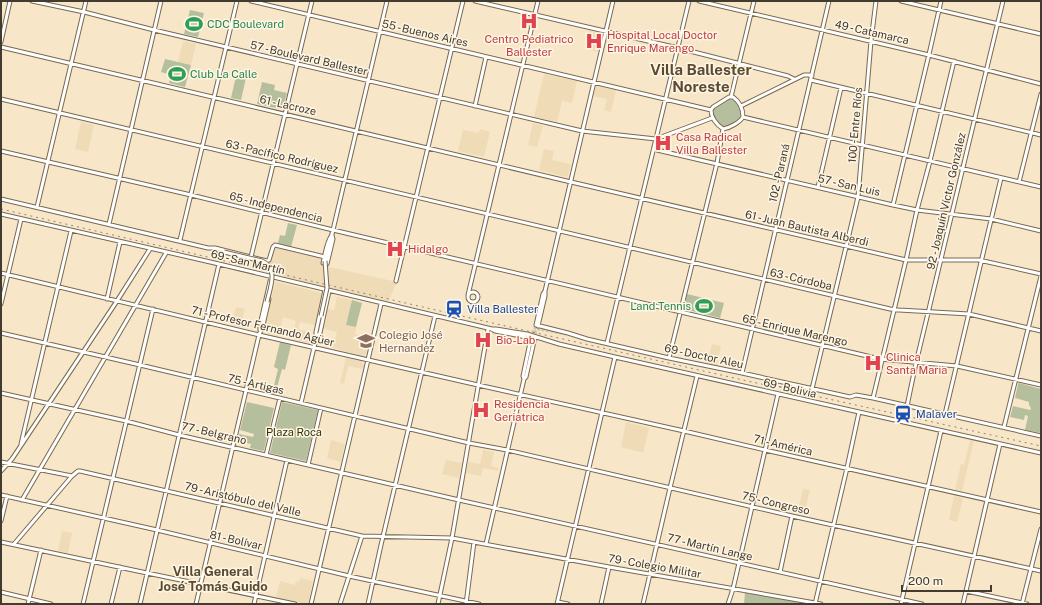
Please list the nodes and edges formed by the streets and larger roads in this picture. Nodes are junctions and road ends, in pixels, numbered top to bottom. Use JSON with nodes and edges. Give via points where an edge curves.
{"nodes":[{"id":1,"x":10,"y":1,"type":"edge"},
{"id":2,"x":32,"y":1,"type":"edge"},
{"id":3,"x":86,"y":1,"type":"edge"},
{"id":4,"x":161,"y":1,"type":"edge"},
{"id":5,"x":237,"y":1,"type":"edge"},
{"id":6,"x":251,"y":1,"type":"edge"},
{"id":7,"x":312,"y":1,"type":"edge"},
{"id":8,"x":387,"y":1,"type":"edge"},
{"id":9,"x":463,"y":1,"type":"edge"},
{"id":10,"x":475,"y":1,"type":"edge"},
{"id":11,"x":538,"y":1,"type":"edge"},
{"id":12,"x":613,"y":1,"type":"edge"},
{"id":13,"x":689,"y":1,"type":"edge"},
{"id":14,"x":699,"y":1,"type":"edge"},
{"id":15,"x":754,"y":1,"type":"edge"},
{"id":16,"x":830,"y":1,"type":"edge"},
{"id":17,"x":876,"y":1,"type":"edge"},
{"id":18,"x":901,"y":1,"type":"edge"},
{"id":19,"x":941,"y":1,"type":"edge"},
{"id":20,"x":1002,"y":1,"type":"edge"},
{"id":21,"x":939,"y":10,"type":"junction"},
{"id":22,"x":84,"y":12,"type":"junction"},
{"id":23,"x":751,"y":13,"type":"junction"},
{"id":24,"x":308,"y":14,"type":"junction"},
{"id":25,"x":535,"y":15,"type":"junction"},
{"id":26,"x":997,"y":24,"type":"junction"},
{"id":27,"x":154,"y":30,"type":"junction"},
{"id":28,"x":822,"y":30,"type":"junction"},
{"id":29,"x":380,"y":32,"type":"junction"},
{"id":30,"x":606,"y":32,"type":"junction"},
{"id":31,"x":1041,"y":34,"type":"edge"},
{"id":32,"x":871,"y":41,"type":"junction"},
{"id":33,"x":1,"y":42,"type":"edge"},
{"id":34,"x":1,"y":47,"type":"edge"},
{"id":35,"x":226,"y":47,"type":"junction"},
{"id":36,"x":451,"y":48,"type":"junction"},
{"id":37,"x":678,"y":48,"type":"junction"},
{"id":38,"x":929,"y":55,"type":"junction"},
{"id":39,"x":486,"y":57,"type":"junction"},
{"id":40,"x":954,"y":62,"type":"junction"},
{"id":41,"x":71,"y":63,"type":"junction"},
{"id":42,"x":297,"y":64,"type":"junction"},
{"id":43,"x":739,"y":64,"type":"junction"},
{"id":44,"x":523,"y":65,"type":"junction"},
{"id":45,"x":986,"y":69,"type":"junction"},
{"id":46,"x":811,"y":78,"type":"junction"},
{"id":47,"x":794,"y":79,"type":"junction"},
{"id":48,"x":142,"y":80,"type":"junction"},
{"id":49,"x":368,"y":81,"type":"junction"},
{"id":50,"x":594,"y":82,"type":"junction"},
{"id":51,"x":1041,"y":84,"type":"edge"},
{"id":52,"x":841,"y":88,"type":"junction"},
{"id":53,"x":867,"y":93,"type":"junction"},
{"id":54,"x":1041,"y":94,"type":"edge"},
{"id":55,"x":214,"y":97,"type":"junction"},
{"id":56,"x":731,"y":97,"type":"junction"},
{"id":57,"x":439,"y":98,"type":"junction"},
{"id":58,"x":1,"y":99,"type":"edge"},
{"id":59,"x":666,"y":99,"type":"junction"},
{"id":60,"x":916,"y":105,"type":"junction"},
{"id":61,"x":475,"y":106,"type":"junction"},
{"id":62,"x":741,"y":106,"type":"junction"},
{"id":63,"x":711,"y":110,"type":"junction"},
{"id":64,"x":942,"y":111,"type":"junction"},
{"id":65,"x":60,"y":113,"type":"junction"},
{"id":66,"x":285,"y":113,"type":"junction"},
{"id":67,"x":511,"y":115,"type":"junction"},
{"id":68,"x":743,"y":116,"type":"junction"},
{"id":69,"x":712,"y":118,"type":"junction"},
{"id":70,"x":974,"y":119,"type":"junction"},
{"id":71,"x":723,"y":129,"type":"junction"},
{"id":72,"x":131,"y":130,"type":"junction"},
{"id":73,"x":799,"y":130,"type":"junction"},
{"id":74,"x":357,"y":131,"type":"junction"},
{"id":75,"x":582,"y":132,"type":"junction"},
{"id":76,"x":1031,"y":132,"type":"junction"},
{"id":77,"x":1041,"y":135,"type":"edge"},
{"id":78,"x":830,"y":137,"type":"junction"},
{"id":79,"x":656,"y":139,"type":"junction"},
{"id":80,"x":862,"y":145,"type":"junction"},
{"id":81,"x":202,"y":147,"type":"junction"},
{"id":82,"x":654,"y":147,"type":"junction"},
{"id":83,"x":428,"y":148,"type":"junction"},
{"id":84,"x":1,"y":151,"type":"edge"},
{"id":85,"x":905,"y":155,"type":"junction"},
{"id":86,"x":930,"y":161,"type":"junction"},
{"id":87,"x":48,"y":163,"type":"junction"},
{"id":88,"x":274,"y":164,"type":"junction"},
{"id":89,"x":717,"y":164,"type":"junction"},
{"id":90,"x":499,"y":165,"type":"junction"},
{"id":91,"x":962,"y":168,"type":"junction"},
{"id":92,"x":1001,"y":178,"type":"junction"},
{"id":93,"x":120,"y":179,"type":"junction"},
{"id":94,"x":345,"y":180,"type":"junction"},
{"id":95,"x":787,"y":180,"type":"junction"},
{"id":96,"x":571,"y":182,"type":"junction"},
{"id":97,"x":1019,"y":182,"type":"junction"},
{"id":98,"x":818,"y":187,"type":"junction"},
{"id":99,"x":1041,"y":187,"type":"edge"},
{"id":100,"x":191,"y":195,"type":"junction"},
{"id":101,"x":858,"y":196,"type":"junction"},
{"id":102,"x":416,"y":198,"type":"junction"},
{"id":103,"x":642,"y":198,"type":"junction"},
{"id":104,"x":1,"y":199,"type":"edge"},
{"id":105,"x":893,"y":205,"type":"junction"},
{"id":106,"x":37,"y":207,"type":"junction"},
{"id":107,"x":917,"y":210,"type":"junction"},
{"id":108,"x":262,"y":213,"type":"junction"},
{"id":109,"x":704,"y":213,"type":"junction"},
{"id":110,"x":1,"y":214,"type":"edge"},
{"id":111,"x":488,"y":214,"type":"junction"},
{"id":112,"x":952,"y":214,"type":"junction"},
{"id":113,"x":21,"y":219,"type":"junction"},
{"id":114,"x":991,"y":219,"type":"junction"},
{"id":115,"x":109,"y":224,"type":"junction"},
{"id":116,"x":775,"y":229,"type":"junction"},
{"id":117,"x":333,"y":230,"type":"junction"},
{"id":118,"x":1041,"y":230,"type":"edge"},
{"id":119,"x":71,"y":231,"type":"junction"},
{"id":120,"x":559,"y":231,"type":"junction"},
{"id":121,"x":180,"y":240,"type":"junction"},
{"id":122,"x":120,"y":242,"type":"junction"},
{"id":123,"x":846,"y":246,"type":"junction"},
{"id":124,"x":404,"y":247,"type":"junction"},
{"id":125,"x":208,"y":248,"type":"junction"},
{"id":126,"x":631,"y":248,"type":"junction"},
{"id":127,"x":150,"y":249,"type":"junction"},
{"id":128,"x":166,"y":252,"type":"junction"},
{"id":129,"x":251,"y":257,"type":"junction"},
{"id":130,"x":325,"y":259,"type":"junction"},
{"id":131,"x":906,"y":260,"type":"junction"},
{"id":132,"x":941,"y":260,"type":"junction"},
{"id":133,"x":982,"y":260,"type":"junction"},
{"id":134,"x":693,"y":263,"type":"junction"},
{"id":135,"x":219,"y":264,"type":"junction"},
{"id":136,"x":476,"y":264,"type":"junction"},
{"id":137,"x":1,"y":273,"type":"edge"},
{"id":138,"x":8,"y":274,"type":"junction"},
{"id":139,"x":1041,"y":275,"type":"edge"},
{"id":140,"x":272,"y":277,"type":"junction"},
{"id":141,"x":763,"y":279,"type":"junction"},
{"id":142,"x":548,"y":280,"type":"junction"},
{"id":143,"x":396,"y":281,"type":"dead end"},
{"id":144,"x":57,"y":287,"type":"junction"},
{"id":145,"x":325,"y":290,"type":"junction"},
{"id":146,"x":329,"y":291,"type":"junction"},
{"id":147,"x":471,"y":292,"type":"junction"},
{"id":148,"x":834,"y":296,"type":"junction"},
{"id":149,"x":619,"y":297,"type":"junction"},
{"id":150,"x":107,"y":299,"type":"junction"},
{"id":151,"x":117,"y":301,"type":"junction"},
{"id":152,"x":1,"y":304,"type":"edge"},
{"id":153,"x":381,"y":304,"type":"junction"},
{"id":154,"x":135,"y":305,"type":"junction"},
{"id":155,"x":153,"y":309,"type":"junction"},
{"id":156,"x":895,"y":310,"type":"junction"},
{"id":157,"x":681,"y":312,"type":"junction"},
{"id":158,"x":928,"y":312,"type":"junction"},
{"id":159,"x":969,"y":314,"type":"junction"},
{"id":160,"x":435,"y":316,"type":"junction"},
{"id":161,"x":206,"y":322,"type":"junction"},
{"id":162,"x":1028,"y":328,"type":"junction"},
{"id":163,"x":490,"y":329,"type":"junction"},
{"id":164,"x":751,"y":329,"type":"junction"},
{"id":165,"x":260,"y":330,"type":"junction"},
{"id":166,"x":500,"y":331,"type":"dead end"},
{"id":167,"x":1041,"y":331,"type":"edge"},
{"id":168,"x":1,"y":333,"type":"edge"},
{"id":169,"x":259,"y":334,"type":"junction"},
{"id":170,"x":566,"y":334,"type":"tunnel mouth"},
{"id":171,"x":535,"y":337,"type":"junction"},
{"id":172,"x":587,"y":338,"type":"junction"},
{"id":173,"x":316,"y":339,"type":"junction"},
{"id":174,"x":45,"y":343,"type":"junction"},
{"id":175,"x":608,"y":343,"type":"junction"},
{"id":176,"x":823,"y":346,"type":"junction"},
{"id":177,"x":314,"y":347,"type":"junction"},
{"id":178,"x":83,"y":352,"type":"junction"},
{"id":179,"x":106,"y":357,"type":"junction"},
{"id":180,"x":615,"y":357,"type":"junction"},
{"id":181,"x":669,"y":358,"type":"junction"},
{"id":182,"x":369,"y":360,"type":"junction"},
{"id":183,"x":883,"y":360,"type":"junction"},
{"id":184,"x":916,"y":363,"type":"junction"},
{"id":185,"x":140,"y":365,"type":"junction"},
{"id":186,"x":957,"y":366,"type":"junction"},
{"id":187,"x":422,"y":372,"type":"junction"},
{"id":188,"x":742,"y":373,"type":"junction"},
{"id":189,"x":697,"y":376,"type":"junction"},
{"id":190,"x":193,"y":378,"type":"junction"},
{"id":191,"x":524,"y":379,"type":"junction"},
{"id":192,"x":1016,"y":379,"type":"junction"},
{"id":193,"x":478,"y":385,"type":"junction"},
{"id":194,"x":1041,"y":385,"type":"edge"},
{"id":195,"x":812,"y":389,"type":"junction"},
{"id":196,"x":246,"y":390,"type":"junction"},
{"id":197,"x":1,"y":393,"type":"edge"},
{"id":198,"x":520,"y":394,"type":"junction"},
{"id":199,"x":778,"y":394,"type":"junction"},
{"id":200,"x":280,"y":398,"type":"junction"},
{"id":201,"x":873,"y":398,"type":"junction"},
{"id":202,"x":32,"y":399,"type":"junction"},
{"id":203,"x":49,"y":403,"type":"junction"},
{"id":204,"x":301,"y":403,"type":"junction"},
{"id":205,"x":907,"y":406,"type":"junction"},
{"id":206,"x":321,"y":408,"type":"junction"},
{"id":207,"x":75,"y":409,"type":"junction"},
{"id":208,"x":858,"y":412,"type":"junction"},
{"id":209,"x":601,"y":413,"type":"junction"},
{"id":210,"x":945,"y":414,"type":"junction"},
{"id":211,"x":355,"y":416,"type":"junction"},
{"id":212,"x":126,"y":421,"type":"junction"},
{"id":213,"x":1004,"y":427,"type":"junction"},
{"id":214,"x":409,"y":428,"type":"junction"},
{"id":215,"x":684,"y":431,"type":"junction"},
{"id":216,"x":941,"y":431,"type":"junction"},
{"id":217,"x":179,"y":435,"type":"junction"},
{"id":218,"x":1041,"y":437,"type":"edge"},
{"id":219,"x":469,"y":443,"type":"junction"},
{"id":220,"x":1000,"y":444,"type":"junction"},
{"id":221,"x":20,"y":445,"type":"junction"},
{"id":222,"x":233,"y":447,"type":"junction"},
{"id":223,"x":508,"y":450,"type":"junction"},
{"id":224,"x":765,"y":450,"type":"junction"},
{"id":225,"x":1041,"y":453,"type":"edge"},
{"id":226,"x":266,"y":454,"type":"junction"},
{"id":227,"x":287,"y":460,"type":"junction"},
{"id":228,"x":1,"y":462,"type":"edge"},
{"id":229,"x":8,"y":464,"type":"junction"},
{"id":230,"x":308,"y":465,"type":"junction"},
{"id":231,"x":847,"y":468,"type":"junction"},
{"id":232,"x":589,"y":469,"type":"junction"},
{"id":233,"x":40,"y":470,"type":"junction"},
{"id":234,"x":1,"y":472,"type":"edge"},
{"id":235,"x":342,"y":472,"type":"junction"},
{"id":236,"x":72,"y":476,"type":"junction"},
{"id":237,"x":113,"y":478,"type":"junction"},
{"id":238,"x":395,"y":485,"type":"junction"},
{"id":239,"x":928,"y":487,"type":"junction"},
{"id":240,"x":670,"y":488,"type":"junction"},
{"id":241,"x":166,"y":490,"type":"junction"},
{"id":242,"x":1,"y":495,"type":"edge"},
{"id":243,"x":7,"y":496,"type":"junction"},
{"id":244,"x":22,"y":500,"type":"junction"},
{"id":245,"x":459,"y":500,"type":"junction"},
{"id":246,"x":987,"y":500,"type":"junction"},
{"id":247,"x":219,"y":503,"type":"junction"},
{"id":248,"x":47,"y":505,"type":"junction"},
{"id":249,"x":752,"y":506,"type":"junction"},
{"id":250,"x":494,"y":508,"type":"junction"},
{"id":251,"x":1041,"y":512,"type":"edge"},
{"id":252,"x":274,"y":516,"type":"junction"},
{"id":253,"x":792,"y":516,"type":"junction"},
{"id":254,"x":103,"y":518,"type":"junction"},
{"id":255,"x":1,"y":521,"type":"edge"},
{"id":256,"x":833,"y":525,"type":"junction"},
{"id":257,"x":575,"y":526,"type":"junction"},
{"id":258,"x":328,"y":528,"type":"junction"},
{"id":259,"x":1041,"y":529,"type":"edge"},
{"id":260,"x":157,"y":530,"type":"junction"},
{"id":261,"x":362,"y":536,"type":"junction"},
{"id":262,"x":383,"y":537,"type":"junction"},
{"id":263,"x":452,"y":538,"type":"junction"},
{"id":264,"x":1,"y":542,"type":"edge"},
{"id":265,"x":474,"y":542,"type":"junction"},
{"id":266,"x":915,"y":543,"type":"junction"},
{"id":267,"x":14,"y":544,"type":"junction"},
{"id":268,"x":211,"y":544,"type":"junction"},
{"id":269,"x":486,"y":544,"type":"junction"},
{"id":270,"x":657,"y":544,"type":"junction"},
{"id":271,"x":41,"y":550,"type":"junction"},
{"id":272,"x":265,"y":556,"type":"junction"},
{"id":273,"x":974,"y":556,"type":"junction"},
{"id":274,"x":568,"y":559,"type":"junction"},
{"id":275,"x":93,"y":562,"type":"junction"},
{"id":276,"x":739,"y":564,"type":"junction"},
{"id":277,"x":120,"y":567,"type":"junction"},
{"id":278,"x":609,"y":567,"type":"junction"},
{"id":279,"x":319,"y":569,"type":"junction"},
{"id":280,"x":1031,"y":569,"type":"junction"},
{"id":281,"x":1041,"y":571,"type":"edge"},
{"id":282,"x":780,"y":572,"type":"junction"},
{"id":283,"x":147,"y":573,"type":"junction"},
{"id":284,"x":650,"y":574,"type":"junction"},
{"id":285,"x":349,"y":576,"type":"junction"},
{"id":286,"x":373,"y":581,"type":"junction"},
{"id":287,"x":820,"y":581,"type":"junction"},
{"id":288,"x":201,"y":584,"type":"junction"},
{"id":289,"x":733,"y":589,"type":"junction"},
{"id":290,"x":966,"y":591,"type":"junction"},
{"id":291,"x":1,"y":592,"type":"edge"},
{"id":292,"x":440,"y":595,"type":"junction"},
{"id":293,"x":256,"y":596,"type":"junction"},
{"id":294,"x":29,"y":599,"type":"junction"},
{"id":295,"x":902,"y":600,"type":"junction"},
{"id":296,"x":466,"y":602,"type":"edge"},
{"id":297,"x":557,"y":603,"type":"edge"},
{"id":298,"x":728,"y":603,"type":"edge"},
{"id":299,"x":815,"y":603,"type":"edge"},
{"id":300,"x":28,"y":604,"type":"edge"},
{"id":301,"x":51,"y":604,"type":"edge"},
{"id":302,"x":83,"y":604,"type":"edge"},
{"id":303,"x":111,"y":604,"type":"edge"},
{"id":304,"x":140,"y":604,"type":"edge"},
{"id":305,"x":196,"y":604,"type":"edge"},
{"id":306,"x":254,"y":604,"type":"edge"},
{"id":307,"x":295,"y":604,"type":"edge"},
{"id":308,"x":311,"y":604,"type":"edge"},
{"id":309,"x":340,"y":604,"type":"edge"},
{"id":310,"x":368,"y":604,"type":"edge"},
{"id":311,"x":438,"y":604,"type":"edge"},
{"id":312,"x":479,"y":604,"type":"edge"},
{"id":313,"x":568,"y":604,"type":"edge"},
{"id":314,"x":601,"y":604,"type":"edge"},
{"id":315,"x":643,"y":604,"type":"edge"},
{"id":316,"x":734,"y":604,"type":"edge"},
{"id":317,"x":821,"y":604,"type":"edge"},
{"id":318,"x":901,"y":604,"type":"edge"},
{"id":319,"x":922,"y":604,"type":"edge"},
{"id":320,"x":963,"y":604,"type":"edge"},
{"id":321,"x":1024,"y":604,"type":"edge"}],
"edges":[{"from":1,"to":33,"type":"street"},
{"from":2,"to":22,"type":"street","name":"57 - Boulevard Ballester"},
{"from":3,"to":22,"type":"street"},
{"from":4,"to":27,"type":"street"},
{"from":5,"to":35,"type":"street"},
{"from":6,"to":24,"type":"street","name":"55 - Buenos Aires"},
{"from":7,"to":24,"type":"street"},
{"from":8,"to":29,"type":"street"},
{"from":9,"to":36,"type":"street"},
{"from":10,"to":25,"type":"street"},
{"from":11,"to":25,"type":"street"},
{"from":12,"to":30,"type":"street"},
{"from":13,"to":37,"type":"street"},
{"from":14,"to":23,"type":"street","name":"49 - Catamarca"},
{"from":15,"to":23,"type":"street"},
{"from":16,"to":28,"type":"street","name":"102 - Paraná"},
{"from":17,"to":32,"type":"street","name":"100 - Entre Ríos"},
{"from":18,"to":21,"type":"street"},
{"from":19,"to":21,"type":"street"},
{"from":20,"to":26,"type":"street","name":"92 - Joaquín Víctor González"},
{"from":21,"to":26,"type":"street"},
{"from":21,"to":38,"type":"street"},
{"from":22,"to":27,"type":"street","name":"57 - Boulevard Ballester"},
{"from":22,"to":41,"type":"street"},
{"from":23,"to":28,"type":"street","name":"49 - Catamarca"},
{"from":23,"to":43,"type":"street"},
{"from":24,"to":29,"type":"street","name":"55 - Buenos Aires"},
{"from":24,"to":42,"type":"street"},
{"from":25,"to":30,"type":"street"},
{"from":25,"to":44,"type":"street"},
{"from":26,"to":31,"type":"street"},
{"from":26,"to":45,"type":"street","name":"92 - Joaquín Víctor González"},
{"from":27,"to":35,"type":"street","name":"57 - Boulevard Ballester"},
{"from":27,"to":48,"type":"street"},
{"from":28,"to":32,"type":"street","name":"49 - Catamarca"},
{"from":28,"to":46,"type":"street","name":"102 - Paraná"},
{"from":29,"to":36,"type":"street","name":"55 - Buenos Aires"},
{"from":29,"to":49,"type":"street"},
{"from":30,"to":37,"type":"street"},
{"from":30,"to":50,"type":"street"},
{"from":32,"to":38,"type":"street","name":"49 - Catamarca"},
{"from":32,"to":53,"type":"street","name":"100 - Entre Ríos"},
{"from":34,"to":41,"type":"street","name":"61 - Lacroze"},
{"from":35,"to":42,"type":"street","name":"57 - Boulevard Ballester"},
{"from":35,"to":55,"type":"street"},
{"from":36,"to":39,"type":"street","name":"55 - Buenos Aires"},
{"from":36,"to":57,"type":"street"},
{"from":37,"to":43,"type":"street"},
{"from":37,"to":59,"type":"street"},
{"from":38,"to":40,"type":"street","name":"49 - Catamarca"},
{"from":38,"to":60,"type":"street"},
{"from":39,"to":44,"type":"street","name":"55 - Buenos Aires"},
{"from":39,"to":61,"type":"street"},
{"from":40,"to":45,"type":"street","name":"49 - Catamarca"},
{"from":40,"to":64,"type":"street"},
{"from":41,"to":48,"type":"street","name":"61 - Lacroze"},
{"from":41,"to":65,"type":"street"},
{"from":42,"to":49,"type":"street","name":"57 - Boulevard Ballester"},
{"from":42,"to":66,"type":"street"},
{"from":43,"to":47,"type":"street"},
{"from":43,"to":56,"type":"street"},
{"from":44,"to":50,"type":"street","name":"55 - Buenos Aires"},
{"from":44,"to":67,"type":"street"},
{"from":45,"to":51,"type":"street","name":"49 - Catamarca"},
{"from":45,"to":70,"type":"street","name":"92 - Joaquín Víctor González"},
{"from":46,"to":47,"type":"street","via":[[804,75]]},
{"from":46,"to":52,"type":"street"},
{"from":46,"to":73,"type":"street","name":"102 - Paraná"},
{"from":47,"to":62,"type":"street"},
{"from":48,"to":55,"type":"street","name":"61 - Lacroze"},
{"from":48,"to":72,"type":"street"},
{"from":49,"to":57,"type":"street","name":"57 - Boulevard Ballester"},
{"from":49,"to":74,"type":"street"},
{"from":50,"to":59,"type":"street","name":"55 - Buenos Aires"},
{"from":50,"to":75,"type":"street"},
{"from":52,"to":53,"type":"street"},
{"from":52,"to":78,"type":"street"},
{"from":53,"to":60,"type":"street"},
{"from":53,"to":80,"type":"street","name":"100 - Entre Ríos"},
{"from":54,"to":76,"type":"street"},
{"from":55,"to":66,"type":"street","name":"61 - Lacroze"},
{"from":55,"to":81,"type":"street"},
{"from":56,"to":62,"type":"street"},
{"from":56,"to":63,"type":"street"},
{"from":57,"to":61,"type":"street","name":"57 - Boulevard Ballester"},
{"from":57,"to":83,"type":"street"},
{"from":58,"to":65,"type":"street","name":"63 - Pacífico Rodríguez"},
{"from":59,"to":63,"type":"street","name":"55 - Buenos Aires"},
{"from":59,"to":79,"type":"street"},
{"from":60,"to":64,"type":"street"},
{"from":60,"to":85,"type":"street"},
{"from":61,"to":67,"type":"street","name":"57 - Boulevard Ballester"},
{"from":62,"to":68,"type":"street"},
{"from":63,"to":69,"type":"street"},
{"from":64,"to":70,"type":"street"},
{"from":64,"to":86,"type":"street"},
{"from":65,"to":72,"type":"street","name":"63 - Pacífico Rodríguez"},
{"from":65,"to":87,"type":"street"},
{"from":66,"to":74,"type":"street","name":"61 - Lacroze"},
{"from":66,"to":88,"type":"street"},
{"from":67,"to":75,"type":"street","name":"57 - Boulevard Ballester"},
{"from":67,"to":90,"type":"street"},
{"from":68,"to":71,"type":"street","via":[[741,120]]},
{"from":68,"to":73,"type":"street"},
{"from":69,"to":71,"type":"street"},
{"from":69,"to":79,"type":"street"},
{"from":70,"to":76,"type":"street"},
{"from":70,"to":91,"type":"street","name":"92 - Joaquín Víctor González"},
{"from":71,"to":89,"type":"street"},
{"from":72,"to":81,"type":"street","name":"63 - Pacífico Rodríguez"},
{"from":72,"to":93,"type":"street"},
{"from":73,"to":78,"type":"street"},
{"from":73,"to":95,"type":"street","name":"102 - Paraná"},
{"from":74,"to":83,"type":"street","name":"61 - Lacroze"},
{"from":74,"to":94,"type":"street"},
{"from":75,"to":79,"type":"street","name":"57 - Boulevard Ballester"},
{"from":75,"to":96,"type":"street"},
{"from":76,"to":77,"type":"street"},
{"from":76,"to":97,"type":"street"},
{"from":78,"to":80,"type":"street"},
{"from":78,"to":98,"type":"street"},
{"from":79,"to":82,"type":"street"},
{"from":80,"to":85,"type":"street"},
{"from":80,"to":101,"type":"street","name":"100 - Entre Ríos"},
{"from":81,"to":88,"type":"street","name":"63 - Pacífico Rodríguez"},
{"from":81,"to":100,"type":"street"},
{"from":82,"to":89,"type":"street","name":"57 - San Luis","via":[[657,150]]},
{"from":82,"to":103,"type":"street"},
{"from":83,"to":90,"type":"street","name":"61 - Lacroze"},
{"from":83,"to":102,"type":"street"},
{"from":84,"to":87,"type":"street","name":"65 - Independencia"},
{"from":85,"to":86,"type":"street"},
{"from":85,"to":105,"type":"street"},
{"from":86,"to":91,"type":"street"},
{"from":86,"to":107,"type":"street"},
{"from":87,"to":93,"type":"street","name":"65 - Independencia"},
{"from":87,"to":106,"type":"street"},
{"from":88,"to":94,"type":"street","name":"63 - Pacífico Rodríguez"},
{"from":88,"to":108,"type":"street"},
{"from":89,"to":95,"type":"street","name":"57 - San Luis"},
{"from":89,"to":109,"type":"street"},
{"from":90,"to":96,"type":"street","name":"61 - Lacroze"},
{"from":90,"to":111,"type":"street"},
{"from":91,"to":92,"type":"street"},
{"from":91,"to":112,"type":"street","name":"92 - Joaquín Víctor González"},
{"from":92,"to":97,"type":"street"},
{"from":92,"to":114,"type":"street"},
{"from":93,"to":100,"type":"street","name":"65 - Independencia"},
{"from":93,"to":115,"type":"street"},
{"from":94,"to":102,"type":"street","name":"63 - Pacífico Rodríguez"},
{"from":94,"to":117,"type":"street"},
{"from":95,"to":98,"type":"street","name":"57 - San Luis"},
{"from":95,"to":116,"type":"street","name":"102 - Paraná"},
{"from":96,"to":103,"type":"street","name":"61 - Juan Bautista Alberdi"},
{"from":96,"to":120,"type":"street"},
{"from":97,"to":99,"type":"street"},
{"from":98,"to":101,"type":"street","name":"57 - San Luis"},
{"from":100,"to":108,"type":"street","name":"65 - Independencia"},
{"from":100,"to":121,"type":"street"},
{"from":101,"to":105,"type":"street","name":"57 - San Luis"},
{"from":101,"to":123,"type":"street","name":"100 - Entre Ríos"},
{"from":102,"to":111,"type":"street","name":"63 - Pacífico Rodríguez"},
{"from":102,"to":124,"type":"street"},
{"from":103,"to":109,"type":"street","name":"61 - Juan Bautista Alberdi"},
{"from":103,"to":126,"type":"street"},
{"from":104,"to":106,"type":"street"},
{"from":105,"to":107,"type":"street","name":"57 - San Luis"},
{"from":106,"to":115,"type":"street"},
{"from":107,"to":112,"type":"street","name":"57 - San Luis"},
{"from":107,"to":131,"type":"street"},
{"from":108,"to":117,"type":"street","name":"65 - Independencia"},
{"from":108,"to":129,"type":"street"},
{"from":109,"to":116,"type":"street","name":"61 - Juan Bautista Alberdi"},
{"from":109,"to":134,"type":"street"},
{"from":110,"to":113,"type":"street","name":"69 - San Martín"},
{"from":111,"to":120,"type":"street","name":"63 - Pacífico Rodríguez"},
{"from":111,"to":136,"type":"street"},
{"from":112,"to":114,"type":"street","name":"57 - San Luis"},
{"from":112,"to":132,"type":"street","name":"92 - Joaquín Víctor González"},
{"from":113,"to":119,"type":"street","name":"69 - San Martín"},
{"from":113,"to":138,"type":"street"},
{"from":114,"to":118,"type":"street","name":"57 - San Luis"},
{"from":114,"to":133,"type":"street"},
{"from":115,"to":121,"type":"street"},
{"from":116,"to":123,"type":"street","name":"61 - Juan Bautista Alberdi"},
{"from":116,"to":141,"type":"street","name":"102 - Paraná"},
{"from":117,"to":124,"type":"street","name":"65 - Independencia"},
{"from":117,"to":130,"type":"street"},
{"from":119,"to":122,"type":"street","name":"69 - San Martín"},
{"from":119,"to":144,"type":"street"},
{"from":120,"to":126,"type":"street","name":"63 - Córdoba"},
{"from":120,"to":142,"type":"street"},
{"from":121,"to":125,"type":"street"},
{"from":122,"to":127,"type":"street","name":"69 - San Martín"},
{"from":122,"to":150,"type":"street"},
{"from":123,"to":131,"type":"street","name":"61 - Juan Bautista Alberdi"},
{"from":123,"to":148,"type":"street","name":"100 - Entre Ríos"},
{"from":124,"to":136,"type":"street","name":"65 - Independencia"},
{"from":124,"to":143,"type":"street"},
{"from":125,"to":129,"type":"street"},
{"from":125,"to":165,"type":"street","bridge":true,"via":[[262,261],[272,270]]},
{"from":126,"to":134,"type":"street","name":"63 - Córdoba"},
{"from":126,"to":149,"type":"street"},
{"from":127,"to":128,"type":"street","name":"69 - San Martín"},
{"from":127,"to":151,"type":"street"},
{"from":128,"to":135,"type":"street","name":"69 - San Martín"},
{"from":128,"to":154,"type":"street"},
{"from":129,"to":130,"type":"street","via":[[269,261],[275,245]]},
{"from":130,"to":173,"type":"street","bridge":true,"via":[[327,288]]},
{"from":131,"to":132,"type":"street","name":"61 - Juan Bautista Alberdi"},
{"from":131,"to":156,"type":"street"},
{"from":132,"to":133,"type":"street","name":"61 - Juan Bautista Alberdi"},
{"from":132,"to":158,"type":"street","name":"92 - Joaquín Víctor González"},
{"from":133,"to":139,"type":"street","name":"61 - Juan Bautista Alberdi"},
{"from":133,"to":159,"type":"street"},
{"from":134,"to":141,"type":"street","name":"63 - Córdoba"},
{"from":134,"to":157,"type":"street"},
{"from":135,"to":140,"type":"street","name":"69 - San Martín"},
{"from":135,"to":161,"type":"street"},
{"from":136,"to":142,"type":"street","name":"65 - Independencia"},
{"from":136,"to":147,"type":"street"},
{"from":137,"to":138,"type":"street","name":"71 - Profesor Fernando Agüer"},
{"from":138,"to":144,"type":"street","name":"71 - Profesor Fernando Agüer"},
{"from":138,"to":152,"type":"street"},
{"from":139,"to":162,"type":"street"},
{"from":140,"to":145,"type":"street","name":"69 - San Martín"},
{"from":140,"to":165,"type":"street"},
{"from":141,"to":148,"type":"street","name":"63 - Córdoba"},
{"from":141,"to":164,"type":"street","name":"102 - Paraná"},
{"from":142,"to":149,"type":"street","name":"65 - Enrique Marengo"},
{"from":142,"to":172,"type":"street","name":"69 - Doctor Aleu","via":[[537,325]]},
{"from":144,"to":150,"type":"street","name":"71 - Profesor Fernando Agüer"},
{"from":144,"to":174,"type":"street"},
{"from":145,"to":146,"type":"street","name":"69 - San Martín"},
{"from":145,"to":173,"type":"street"},
{"from":146,"to":153,"type":"street","name":"69 - San Martín"},
{"from":146,"to":173,"type":"street","via":[[320,333]]},
{"from":147,"to":147,"type":"street","via":[[468,298],[472,302],[477,295]]},
{"from":148,"to":156,"type":"street","name":"63 - Córdoba"},
{"from":148,"to":176,"type":"street","name":"100 - Entre Ríos"},
{"from":149,"to":157,"type":"street","name":"65 - Enrique Marengo"},
{"from":149,"to":175,"type":"street"},
{"from":150,"to":151,"type":"street","name":"71 - Profesor Fernando Agüer"},
{"from":151,"to":154,"type":"street","name":"71 - Profesor Fernando Agüer"},
{"from":151,"to":178,"type":"street"},
{"from":153,"to":160,"type":"street","name":"69 - San Martín"},
{"from":153,"to":182,"type":"street"},
{"from":154,"to":155,"type":"street","name":"71 - Profesor Fernando Agüer"},
{"from":154,"to":179,"type":"street"},
{"from":155,"to":161,"type":"street","name":"71 - Profesor Fernando Agüer"},
{"from":155,"to":185,"type":"street"},
{"from":156,"to":158,"type":"street","name":"63 - Córdoba"},
{"from":156,"to":183,"type":"street"},
{"from":157,"to":164,"type":"street","name":"65 - Enrique Marengo"},
{"from":157,"to":181,"type":"street"},
{"from":158,"to":159,"type":"street","name":"63 - Córdoba"},
{"from":158,"to":184,"type":"street","name":"92 - Joaquín Víctor González"},
{"from":159,"to":162,"type":"street","name":"63 - Córdoba"},
{"from":159,"to":186,"type":"street"},
{"from":160,"to":163,"type":"street","name":"69 - San Martín"},
{"from":160,"to":187,"type":"street"},
{"from":161,"to":169,"type":"street","name":"71 - Profesor Fernando Agüer"},
{"from":161,"to":190,"type":"street"},
{"from":162,"to":167,"type":"street","name":"63 - Córdoba"},
{"from":162,"to":192,"type":"street"},
{"from":163,"to":166,"type":"street","name":"69 - San Martín"},
{"from":163,"to":171,"type":"street","name":"69 - San Martín","via":[[496,328]]},
{"from":163,"to":191,"type":"street","name":"69 - San Martín","via":[[531,338]]},
{"from":163,"to":193,"type":"street"},
{"from":164,"to":176,"type":"street","name":"65 - Enrique Marengo"},
{"from":164,"to":188,"type":"street","name":"102 - Paraná"},
{"from":165,"to":169,"type":"street"},
{"from":168,"to":174,"type":"street","name":"75 - Artigas"},
{"from":169,"to":177,"type":"street","name":"71 - Profesor Fernando Agüer"},
{"from":169,"to":196,"type":"street"},
{"from":170,"to":172,"type":"street","name":"69 - Doctor Aleu"},
{"from":171,"to":180,"type":"street","name":"69 - Bolivia"},
{"from":171,"to":191,"type":"street"},
{"from":172,"to":175,"type":"street","name":"69 - Doctor Aleu"},
{"from":173,"to":177,"type":"street"},
{"from":174,"to":178,"type":"street","name":"75 - Artigas"},
{"from":174,"to":202,"type":"street"},
{"from":175,"to":181,"type":"street","name":"69 - Doctor Aleu"},
{"from":176,"to":183,"type":"street","name":"65 - Enrique Marengo"},
{"from":176,"to":195,"type":"street","name":"100 - Entre Ríos"},
{"from":177,"to":182,"type":"street","name":"71 - Profesor Fernando Agüer"},
{"from":177,"to":204,"type":"street"},
{"from":178,"to":179,"type":"street","name":"75 - Artigas"},
{"from":178,"to":203,"type":"street"},
{"from":179,"to":185,"type":"street","name":"75 - Artigas"},
{"from":179,"to":207,"type":"street"},
{"from":180,"to":189,"type":"street","name":"69 - Bolivia"},
{"from":180,"to":209,"type":"street"},
{"from":181,"to":188,"type":"street","name":"69 - Doctor Aleu"},
{"from":182,"to":187,"type":"street","name":"71 - Profesor Fernando Agüer"},
{"from":182,"to":211,"type":"street"},
{"from":183,"to":184,"type":"street","name":"65 - Enrique Marengo"},
{"from":183,"to":201,"type":"street"},
{"from":184,"to":186,"type":"street","name":"65 - Enrique Marengo"},
{"from":184,"to":205,"type":"street","name":"92 - Joaquín Víctor González"},
{"from":185,"to":190,"type":"street","name":"75 - Artigas"},
{"from":185,"to":212,"type":"street"},
{"from":186,"to":192,"type":"street","name":"65 - Enrique Marengo"},
{"from":186,"to":210,"type":"street"},
{"from":187,"to":193,"type":"street","name":"71 - Profesor Fernando Agüer"},
{"from":187,"to":214,"type":"street"},
{"from":188,"to":195,"type":"street","name":"69 - Doctor Aleu"},
{"from":189,"to":199,"type":"street","name":"69 - Bolivia"},
{"from":189,"to":215,"type":"street"},
{"from":190,"to":196,"type":"street","name":"75 - Artigas"},
{"from":190,"to":217,"type":"street"},
{"from":191,"to":198,"type":"street"},
{"from":192,"to":194,"type":"street","name":"65 - Enrique Marengo"},
{"from":192,"to":213,"type":"street"},
{"from":193,"to":198,"type":"street","name":"71 - Profesor Fernando Agüer"},
{"from":193,"to":219,"type":"street"},
{"from":195,"to":201,"type":"street","name":"69 - Doctor Aleu","via":[[850,397],[856,395]]},
{"from":196,"to":200,"type":"street","name":"75 - Artigas"},
{"from":196,"to":222,"type":"street"},
{"from":197,"to":202,"type":"street","name":"77 - Belgrano"},
{"from":198,"to":209,"type":"street","name":"71 - América"},
{"from":198,"to":223,"type":"street"},
{"from":199,"to":208,"type":"street","name":"69 - Bolivia"},
{"from":199,"to":224,"type":"street"},
{"from":200,"to":204,"type":"street","name":"75 - Artigas"},
{"from":200,"to":226,"type":"street"},
{"from":201,"to":205,"type":"street","name":"69 - Doctor Aleu"},
{"from":202,"to":203,"type":"street","name":"77 - Belgrano"},
{"from":202,"to":221,"type":"street"},
{"from":203,"to":207,"type":"street","name":"77 - Belgrano"},
{"from":203,"to":221,"type":"street"},
{"from":204,"to":206,"type":"street","name":"75 - Artigas"},
{"from":205,"to":210,"type":"street","name":"69 - Doctor Aleu"},
{"from":206,"to":211,"type":"street","name":"75 - Artigas"},
{"from":206,"to":230,"type":"street"},
{"from":207,"to":212,"type":"street","name":"77 - Belgrano"},
{"from":207,"to":233,"type":"street"},
{"from":208,"to":216,"type":"street","name":"69 - Bolivia"},
{"from":208,"to":231,"type":"street"},
{"from":209,"to":215,"type":"street","name":"71 - América"},
{"from":209,"to":232,"type":"street"},
{"from":210,"to":213,"type":"street","name":"69 - Doctor Aleu"},
{"from":211,"to":214,"type":"street","name":"75 - Artigas"},
{"from":211,"to":235,"type":"street"},
{"from":212,"to":217,"type":"street","name":"77 - Belgrano"},
{"from":212,"to":237,"type":"street"},
{"from":213,"to":218,"type":"street","name":"69 - Doctor Aleu"},
{"from":214,"to":219,"type":"street","name":"75 - Artigas"},
{"from":214,"to":238,"type":"street"},
{"from":215,"to":224,"type":"street","name":"71 - América"},
{"from":215,"to":240,"type":"street"},
{"from":216,"to":220,"type":"street","name":"69 - Bolivia"},
{"from":216,"to":239,"type":"street"},
{"from":217,"to":222,"type":"street","name":"77 - Belgrano"},
{"from":217,"to":241,"type":"street"},
{"from":219,"to":223,"type":"street","name":"75 - Artigas"},
{"from":219,"to":245,"type":"street"},
{"from":220,"to":225,"type":"street","name":"69 - Bolivia"},
{"from":220,"to":246,"type":"street"},
{"from":221,"to":229,"type":"street"},
{"from":222,"to":226,"type":"street","name":"77 - Belgrano"},
{"from":222,"to":247,"type":"street"},
{"from":223,"to":232,"type":"street","name":"75 - Congreso"},
{"from":223,"to":250,"type":"street"},
{"from":224,"to":231,"type":"street","name":"71 - América"},
{"from":224,"to":249,"type":"street"},
{"from":226,"to":227,"type":"street","name":"77 - Belgrano"},
{"from":227,"to":230,"type":"street","name":"77 - Belgrano"},
{"from":227,"to":252,"type":"street"},
{"from":228,"to":229,"type":"street","name":"79 - Aristóbulo del Valle"},
{"from":229,"to":233,"type":"street","name":"79 - Aristóbulo del Valle"},
{"from":229,"to":234,"type":"street"},
{"from":230,"to":235,"type":"street","name":"77 - Belgrano"},
{"from":231,"to":239,"type":"street","name":"71 - América"},
{"from":231,"to":256,"type":"street"},
{"from":232,"to":240,"type":"street","name":"75 - Congreso"},
{"from":232,"to":257,"type":"street"},
{"from":233,"to":236,"type":"street","name":"79 - Aristóbulo del Valle"},
{"from":233,"to":244,"type":"street"},
{"from":235,"to":238,"type":"street","name":"77 - Belgrano"},
{"from":235,"to":258,"type":"street"},
{"from":236,"to":237,"type":"street","name":"79 - Aristóbulo del Valle","via":[[78,470]]},
{"from":236,"to":248,"type":"street"},
{"from":237,"to":241,"type":"street","name":"79 - Aristóbulo del Valle"},
{"from":237,"to":254,"type":"street"},
{"from":238,"to":245,"type":"street","name":"77 - Belgrano"},
{"from":238,"to":262,"type":"street"},
{"from":239,"to":246,"type":"street","name":"71 - América"},
{"from":239,"to":266,"type":"street"},
{"from":240,"to":249,"type":"street","name":"75 - Congreso"},
{"from":240,"to":270,"type":"street"},
{"from":241,"to":247,"type":"street","name":"79 - Aristóbulo del Valle"},
{"from":241,"to":260,"type":"street"},
{"from":242,"to":243,"type":"street","name":"81 - Bolívar"},
{"from":243,"to":244,"type":"street","name":"81 - Bolívar"},
{"from":243,"to":255,"type":"street"},
{"from":244,"to":248,"type":"street","name":"81 - Bolívar"},
{"from":245,"to":250,"type":"street","name":"77 - Belgrano"},
{"from":245,"to":263,"type":"street"},
{"from":246,"to":251,"type":"street","name":"71 - América"},
{"from":246,"to":273,"type":"street"},
{"from":247,"to":252,"type":"street","name":"79 - Aristóbulo del Valle"},
{"from":247,"to":268,"type":"street"},
{"from":248,"to":254,"type":"street","name":"81 - Bolívar"},
{"from":248,"to":267,"type":"street"},
{"from":249,"to":253,"type":"street","name":"75 - Congreso"},
{"from":249,"to":276,"type":"street"},
{"from":250,"to":257,"type":"street","name":"77 - Martín Lange"},
{"from":250,"to":269,"type":"street"},
{"from":252,"to":258,"type":"street","name":"79 - Aristóbulo del Valle"},
{"from":252,"to":272,"type":"street"},
{"from":253,"to":256,"type":"street","name":"75 - Congreso"},
{"from":253,"to":282,"type":"street"},
{"from":254,"to":260,"type":"street","name":"81 - Bolívar"},
{"from":254,"to":275,"type":"street"},
{"from":256,"to":266,"type":"street","name":"75 - Congreso"},
{"from":256,"to":287,"type":"street"},
{"from":257,"to":270,"type":"street","name":"77 - Martín Lange"},
{"from":257,"to":274,"type":"street"},
{"from":258,"to":261,"type":"street","name":"79 - Aristóbulo del Valle"},
{"from":258,"to":279,"type":"street"},
{"from":259,"to":280,"type":"street"},
{"from":260,"to":268,"type":"street","name":"81 - Bolívar"},
{"from":260,"to":283,"type":"street"},
{"from":261,"to":262,"type":"street","name":"79 - Aristóbulo del Valle"},
{"from":261,"to":285,"type":"street"},
{"from":262,"to":263,"type":"street","name":"79 - Aristóbulo del Valle"},
{"from":262,"to":286,"type":"street"},
{"from":263,"to":265,"type":"street","name":"79 - Aristóbulo del Valle"},
{"from":263,"to":292,"type":"street"},
{"from":264,"to":267,"type":"street"},
{"from":265,"to":269,"type":"street","name":"79 - Aristóbulo del Valle"},
{"from":265,"to":296,"type":"street"},
{"from":266,"to":273,"type":"street","name":"75 - Congreso"},
{"from":266,"to":295,"type":"street"},
{"from":267,"to":271,"type":"street"},
{"from":268,"to":272,"type":"street","name":"81 - Bolívar"},
{"from":268,"to":288,"type":"street"},
{"from":269,"to":274,"type":"street","name":"79 - Colegio Militar"},
{"from":270,"to":276,"type":"street","name":"77 - Martín Lange"},
{"from":270,"to":284,"type":"street"},
{"from":271,"to":275,"type":"street"},
{"from":271,"to":294,"type":"street"},
{"from":272,"to":279,"type":"street","name":"81 - Bolívar"},
{"from":272,"to":293,"type":"street"},
{"from":273,"to":280,"type":"street","name":"75 - Congreso"},
{"from":273,"to":290,"type":"street"},
{"from":274,"to":278,"type":"street","name":"79 - Colegio Militar"},
{"from":274,"to":297,"type":"street"},
{"from":275,"to":277,"type":"street"},
{"from":275,"to":302,"type":"street"},
{"from":276,"to":282,"type":"street","name":"77 - Martín Lange"},
{"from":276,"to":289,"type":"street"},
{"from":277,"to":283,"type":"street"},
{"from":277,"to":303,"type":"street"},
{"from":278,"to":284,"type":"street","name":"79 - Colegio Militar"},
{"from":278,"to":314,"type":"street"},
{"from":279,"to":285,"type":"street","name":"81 - Bolívar"},
{"from":279,"to":308,"type":"street"},
{"from":280,"to":281,"type":"street","name":"75 - Congreso"},
{"from":280,"to":321,"type":"street"},
{"from":282,"to":287,"type":"street","name":"77 - Martín Lange"},
{"from":283,"to":288,"type":"street"},
{"from":283,"to":304,"type":"street"},
{"from":284,"to":289,"type":"street","name":"79 - Colegio Militar"},
{"from":284,"to":315,"type":"street"},
{"from":285,"to":286,"type":"street","name":"81 - Bolívar"},
{"from":285,"to":309,"type":"street"},
{"from":286,"to":292,"type":"street","name":"81 - Bolívar"},
{"from":286,"to":310,"type":"street"},
{"from":287,"to":295,"type":"street","name":"77 - Martín Lange"},
{"from":287,"to":299,"type":"street"},
{"from":288,"to":293,"type":"street"},
{"from":288,"to":305,"type":"street"},
{"from":289,"to":298,"type":"street"},
{"from":289,"to":299,"type":"street","name":"79 - Colegio Militar"},
{"from":290,"to":320,"type":"street"},
{"from":290,"to":321,"type":"street"},
{"from":291,"to":294,"type":"street"},
{"from":292,"to":296,"type":"street","name":"81 - Bolívar"},
{"from":292,"to":311,"type":"street"},
{"from":293,"to":306,"type":"street"},
{"from":293,"to":307,"type":"street"},
{"from":294,"to":300,"type":"street"},
{"from":294,"to":301,"type":"street"},
{"from":295,"to":318,"type":"street"},
{"from":295,"to":319,"type":"street","name":"77 - Martín Lange"},
{"from":296,"to":312,"type":"street","name":"81 - Bolívar"},
{"from":297,"to":313,"type":"street"},
{"from":298,"to":316,"type":"street"},
{"from":299,"to":317,"type":"street","name":"79 - Colegio Militar"}]}
